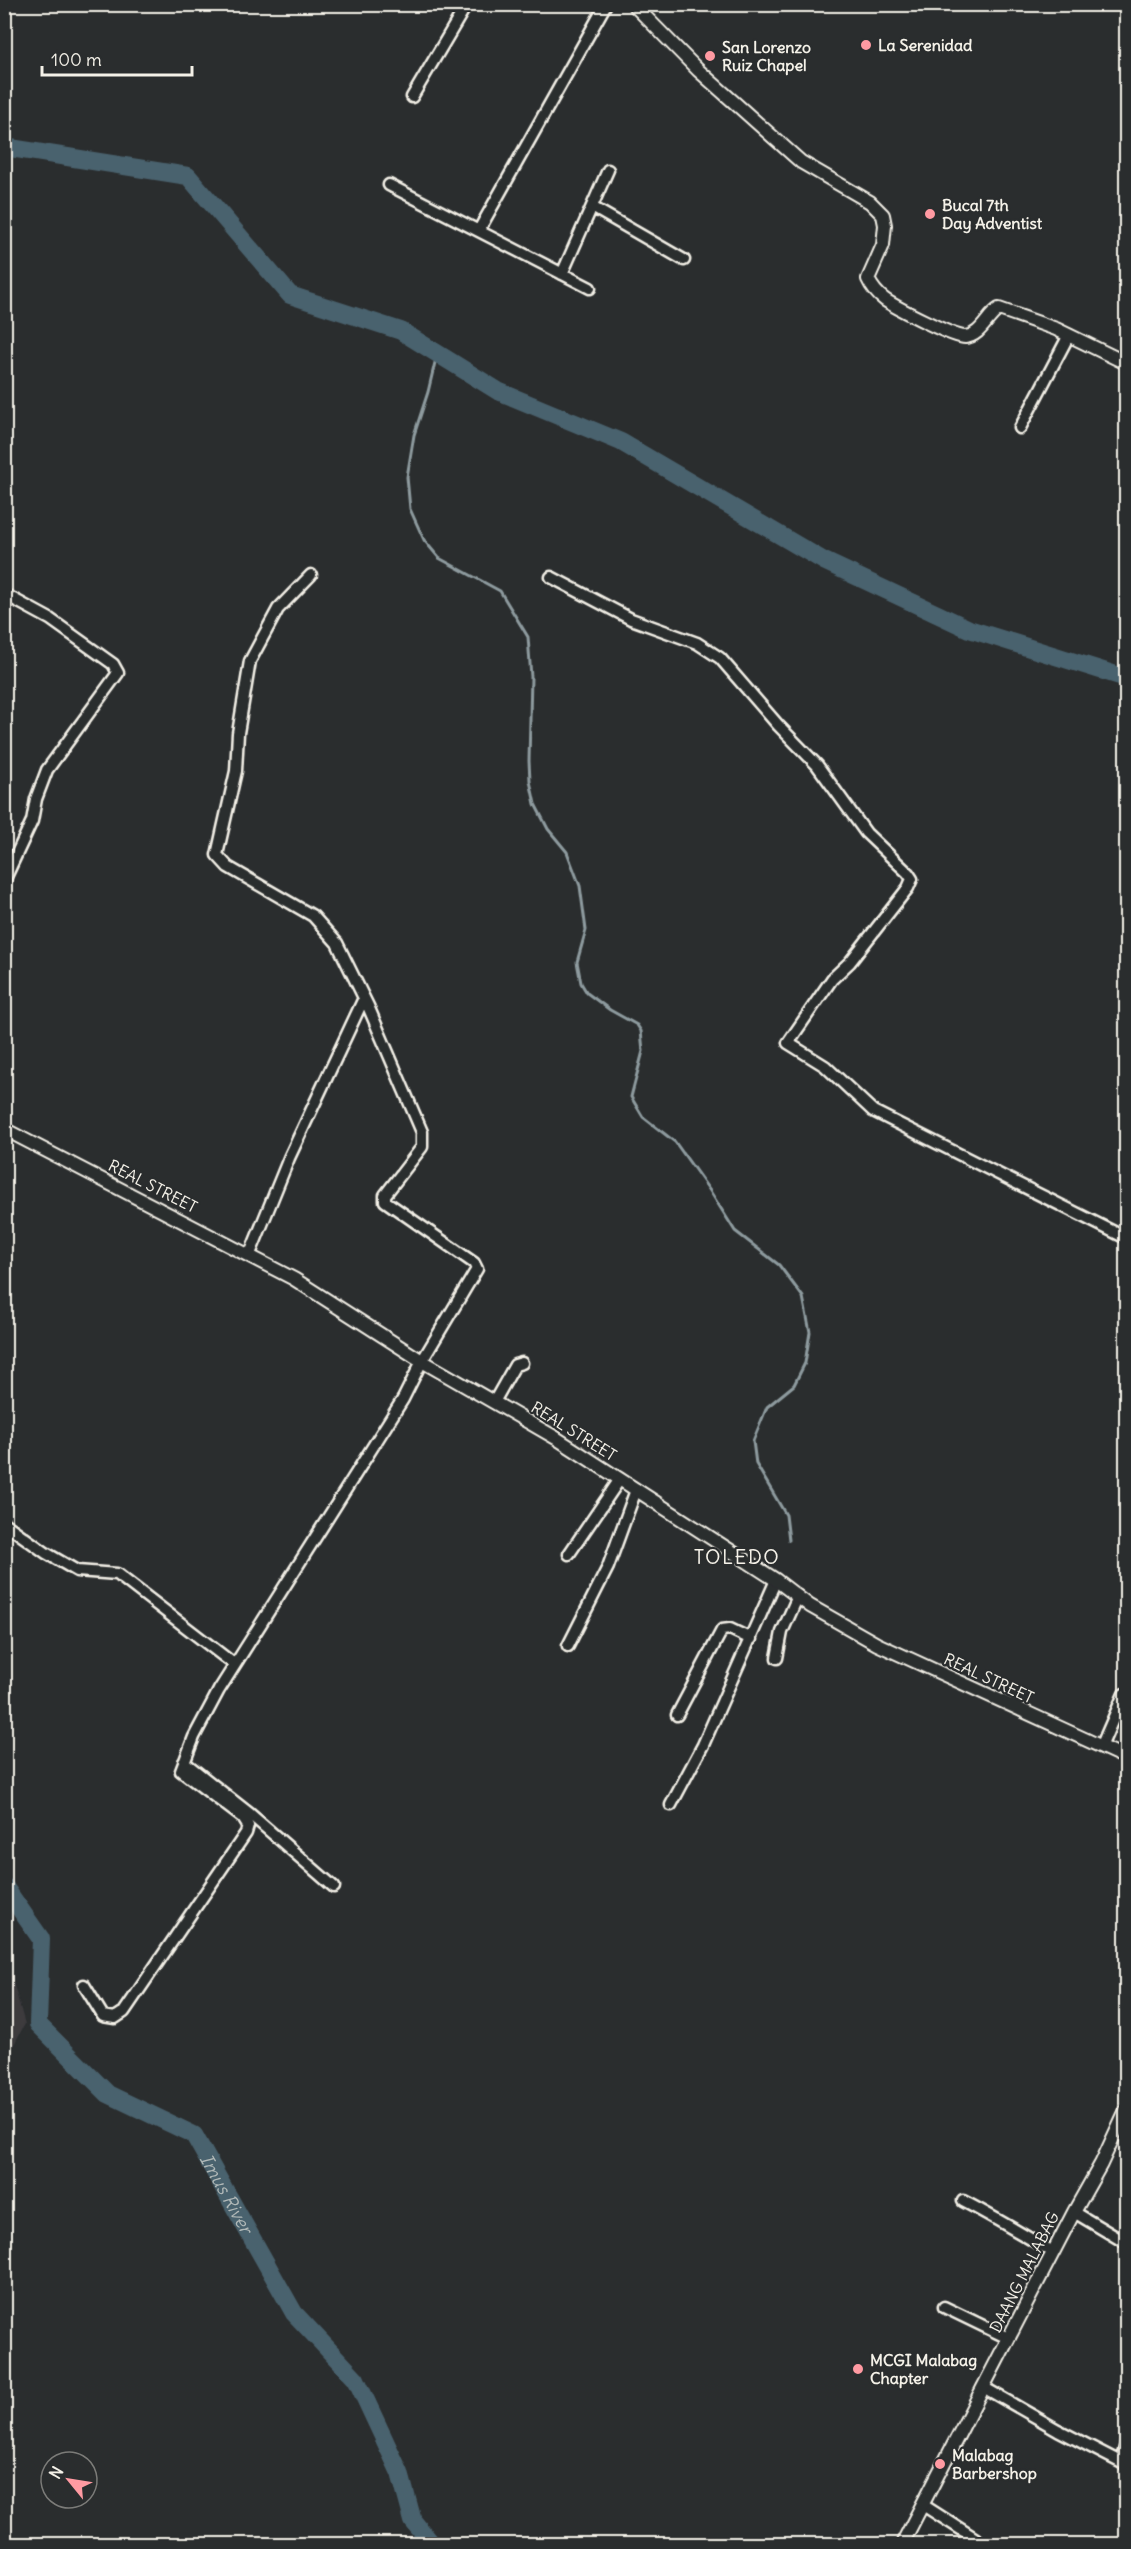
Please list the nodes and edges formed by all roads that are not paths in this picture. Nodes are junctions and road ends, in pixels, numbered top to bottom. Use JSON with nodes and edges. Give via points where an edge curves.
{"nodes":[{"id":1,"x":467,"y":4,"type":"edge"},
{"id":2,"x":606,"y":4,"type":"edge"},
{"id":3,"x":633,"y":4,"type":"edge"},
{"id":4,"x":412,"y":97,"type":"dead end"},
{"id":5,"x":608,"y":170,"type":"dead end"},
{"id":6,"x":389,"y":185,"type":"dead end"},
{"id":7,"x":592,"y":207,"type":"junction"},
{"id":8,"x":479,"y":230,"type":"junction"},
{"id":9,"x":684,"y":260,"type":"dead end"},
{"id":10,"x":562,"y":274,"type":"junction"},
{"id":11,"x":590,"y":288,"type":"dead end"},
{"id":12,"x":1069,"y":335,"type":"junction"},
{"id":13,"x":1126,"y":363,"type":"edge"},
{"id":14,"x":1020,"y":428,"type":"dead end"},
{"id":15,"x":311,"y":574,"type":"dead end"},
{"id":16,"x":551,"y":577,"type":"dead end"},
{"id":17,"x":4,"y":594,"type":"edge"},
{"id":18,"x":4,"y":881,"type":"edge"},
{"id":19,"x":364,"y":998,"type":"junction"},
{"id":20,"x":4,"y":1129,"type":"edge"},
{"id":21,"x":1126,"y":1238,"type":"edge"},
{"id":22,"x":250,"y":1254,"type":"junction"},
{"id":23,"x":422,"y":1361,"type":"junction"},
{"id":24,"x":522,"y":1363,"type":"dead end"},
{"id":25,"x":494,"y":1402,"type":"junction"},
{"id":26,"x":620,"y":1479,"type":"junction"},
{"id":27,"x":636,"y":1490,"type":"junction"},
{"id":28,"x":4,"y":1523,"type":"edge"},
{"id":29,"x":569,"y":1554,"type":"dead end"},
{"id":30,"x":776,"y":1580,"type":"junction"},
{"id":31,"x":798,"y":1596,"type":"junction"},
{"id":32,"x":751,"y":1639,"type":"junction"},
{"id":33,"x":568,"y":1646,"type":"dead end"},
{"id":34,"x":777,"y":1658,"type":"dead end"},
{"id":35,"x":235,"y":1665,"type":"junction"},
{"id":36,"x":1124,"y":1694,"type":"dead end"},
{"id":37,"x":677,"y":1716,"type":"dead end"},
{"id":38,"x":1101,"y":1747,"type":"junction"},
{"id":39,"x":1126,"y":1758,"type":"edge"},
{"id":40,"x":184,"y":1762,"type":"junction"},
{"id":41,"x":671,"y":1805,"type":"dead end"},
{"id":42,"x":334,"y":1887,"type":"dead end"},
{"id":43,"x":84,"y":1985,"type":"dead end"},
{"id":44,"x":1126,"y":2110,"type":"edge"},
{"id":45,"x":963,"y":2201,"type":"dead end"},
{"id":46,"x":1074,"y":2212,"type":"junction"},
{"id":47,"x":1126,"y":2243,"type":"edge"},
{"id":48,"x":1053,"y":2252,"type":"junction"},
{"id":49,"x":944,"y":2307,"type":"dead end"},
{"id":50,"x":1008,"y":2338,"type":"junction"},
{"id":51,"x":983,"y":2387,"type":"junction"},
{"id":52,"x":1126,"y":2445,"type":"edge"},
{"id":53,"x":1124,"y":2464,"type":"edge"},
{"id":54,"x":923,"y":2505,"type":"junction"},
{"id":55,"x":902,"y":2544,"type":"edge"},
{"id":56,"x":984,"y":2544,"type":"edge"}],
"edges":[{"from":1,"to":4,"type":"street"},
{"from":2,"to":8,"type":"street"},
{"from":3,"to":12,"type":"street","via":[[698,70],[801,162],[870,202],[883,215],[883,244],[868,279],[872,289],[885,300],[952,334],[966,337],[981,329],[990,314],[999,309]]},
{"from":5,"to":7,"type":"street"},
{"from":6,"to":8,"type":"street"},
{"from":7,"to":9,"type":"street"},
{"from":7,"to":10,"type":"street"},
{"from":8,"to":10,"type":"street"},
{"from":10,"to":11,"type":"street"},
{"from":12,"to":13,"type":"street"},
{"from":12,"to":14,"type":"street"},
{"from":15,"to":19,"type":"street","via":[[278,609],[250,661],[236,771],[217,855],[228,867],[313,916],[337,943]]},
{"from":16,"to":21,"type":"street","via":[[631,619],[697,643],[720,658],[817,765],[866,833],[912,879],[850,962],[832,978],[788,1043],[825,1066],[873,1111]]},
{"from":17,"to":18,"type":"street","via":[[50,619],[113,664],[118,673],[47,770],[32,821]]},
{"from":19,"to":22,"type":"street","via":[[288,1158]]},
{"from":19,"to":23,"type":"street","via":[[424,1142],[385,1195],[385,1201],[478,1266]]},
{"from":20,"to":22,"type":"street","name":"REAL STREET"},
{"from":22,"to":23,"type":"street","name":"REAL STREET"},
{"from":23,"to":25,"type":"street","name":"REAL STREET"},
{"from":23,"to":35,"type":"street","via":[[397,1409]]},
{"from":24,"to":25,"type":"street","via":[[515,1365]]},
{"from":25,"to":26,"type":"street","name":"REAL STREET"},
{"from":26,"to":27,"type":"street","name":"REAL STREET"},
{"from":26,"to":29,"type":"street"},
{"from":27,"to":30,"type":"street","name":"REAL STREET"},
{"from":27,"to":33,"type":"street","via":[[608,1567]]},
{"from":28,"to":35,"type":"street","via":[[77,1571],[117,1574]]},
{"from":30,"to":31,"type":"street","name":"REAL STREET"},
{"from":30,"to":32,"type":"street"},
{"from":31,"to":34,"type":"street","via":[[782,1632]]},
{"from":31,"to":38,"type":"street","name":"REAL STREET","via":[[877,1644]]},
{"from":32,"to":37,"type":"street","via":[[730,1629],[722,1630]]},
{"from":32,"to":41,"type":"street"},
{"from":35,"to":40,"type":"street"},
{"from":36,"to":38,"type":"street"},
{"from":38,"to":39,"type":"street","name":"REAL STREET"},
{"from":40,"to":42,"type":"street"},
{"from":40,"to":43,"type":"street","via":[[181,1771],[243,1818],[248,1826],[246,1833],[124,2012],[115,2018],[103,2016]]},
{"from":44,"to":46,"type":"street","name":"DAANG MALABAG"},
{"from":45,"to":48,"type":"street"},
{"from":46,"to":47,"type":"street"},
{"from":46,"to":48,"type":"street","name":"DAANG MALABAG"},
{"from":48,"to":50,"type":"street","name":"DAANG MALABAG"},
{"from":49,"to":50,"type":"street"},
{"from":50,"to":51,"type":"street","name":"DAANG MALABAG"},
{"from":51,"to":53,"type":"street"},
{"from":51,"to":54,"type":"street","name":"DAANG MALABAG"},
{"from":52,"to":53,"type":"street"},
{"from":54,"to":55,"type":"street","name":"DAANG MALABAG"},
{"from":54,"to":56,"type":"street"}]}
